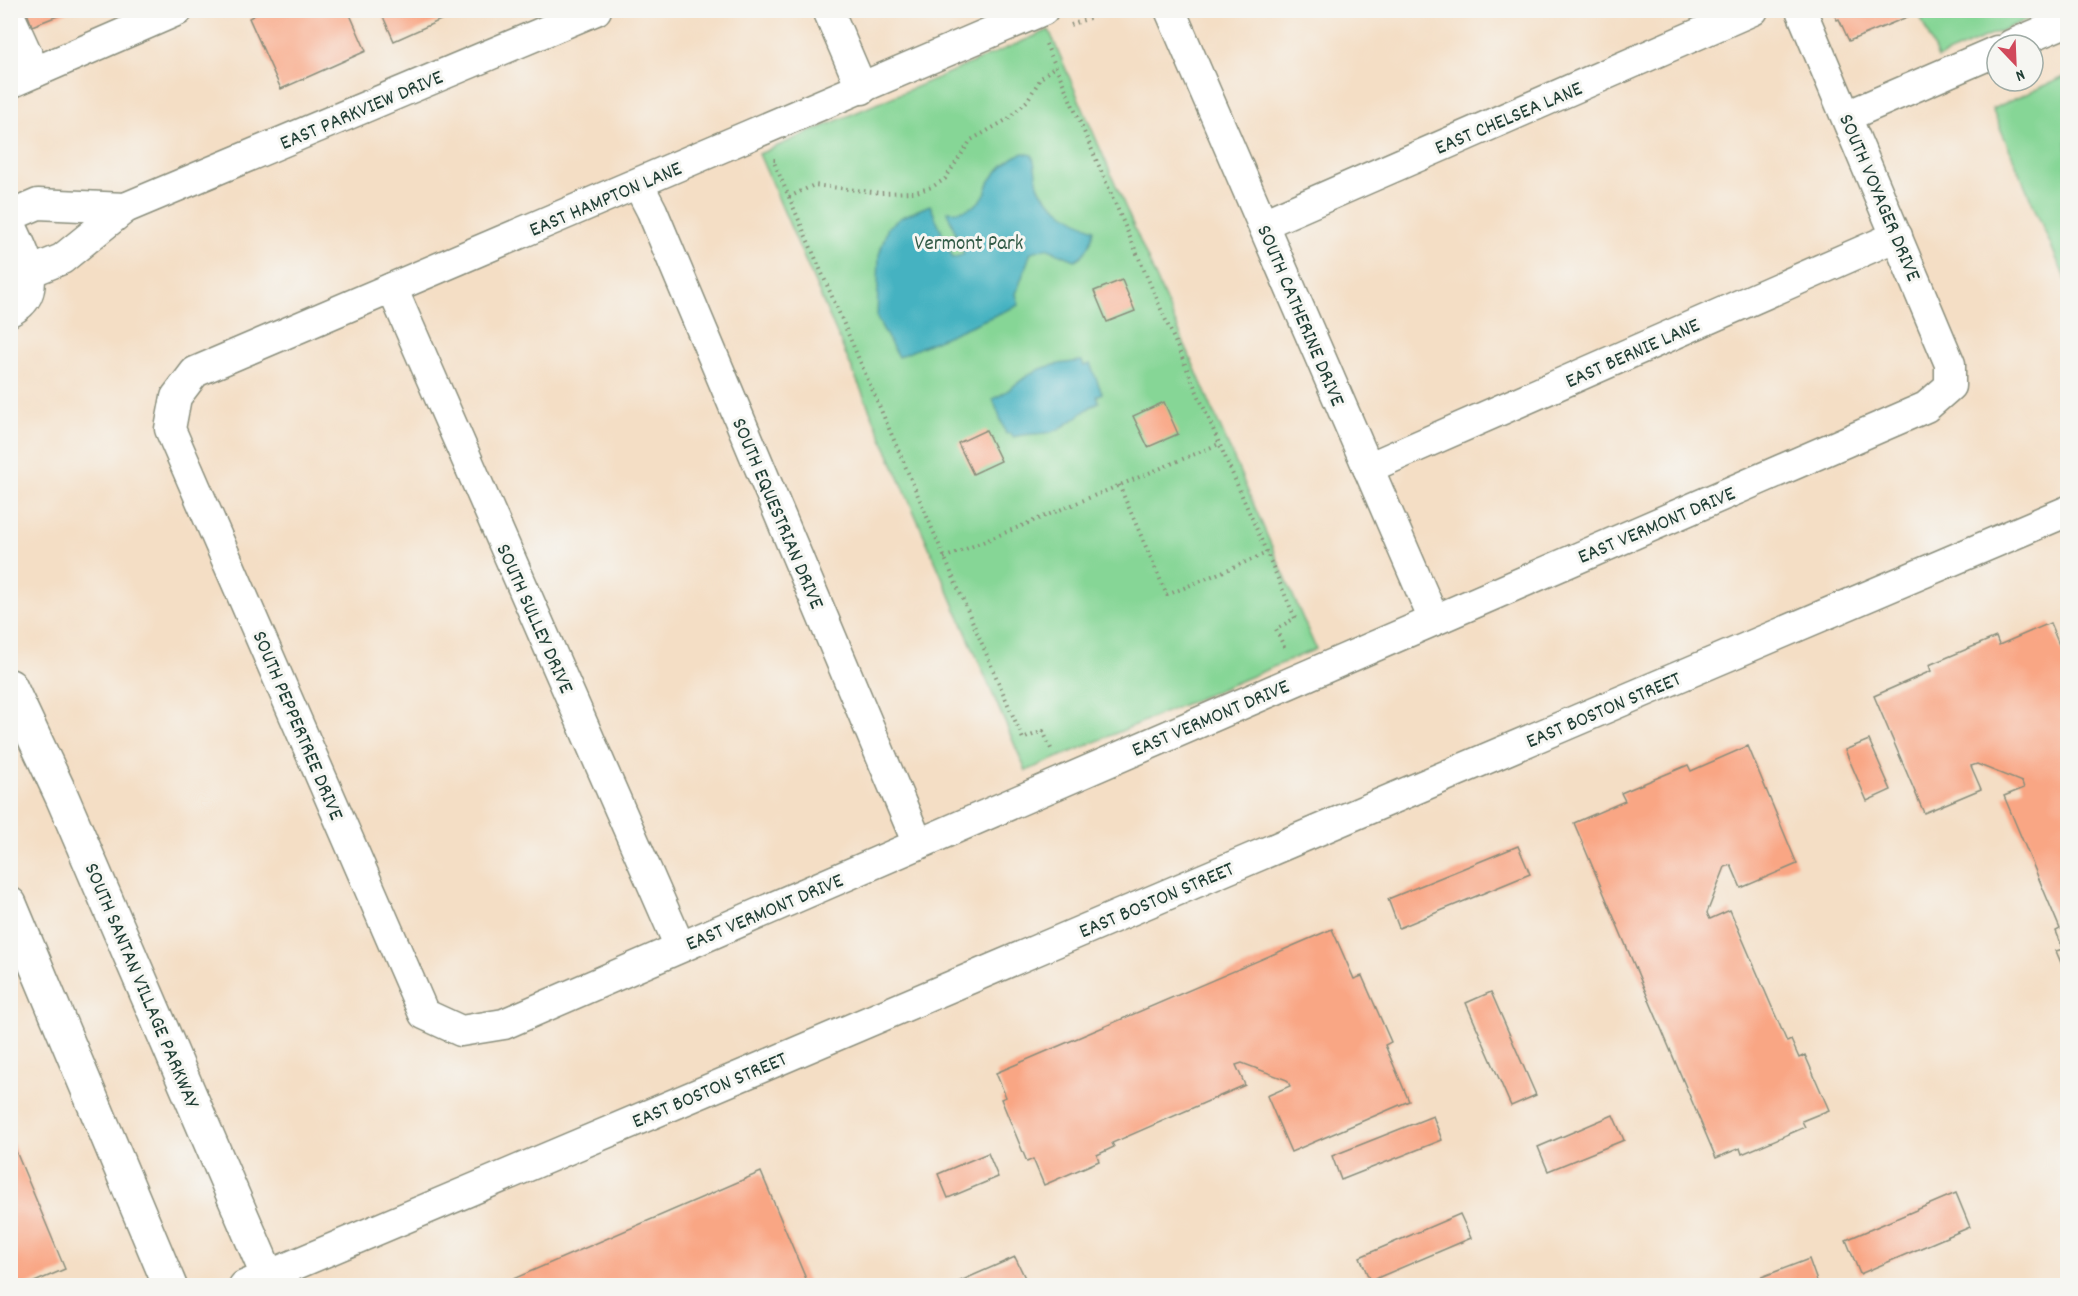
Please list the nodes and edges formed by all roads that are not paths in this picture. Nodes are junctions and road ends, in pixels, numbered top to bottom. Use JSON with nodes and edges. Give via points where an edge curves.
{"nodes":[{"id":1,"x":178,"y":10,"type":"edge"},
{"id":2,"x":596,"y":10,"type":"edge"},
{"id":3,"x":828,"y":10,"type":"edge"},
{"id":4,"x":1170,"y":10,"type":"edge"},
{"id":5,"x":1753,"y":10,"type":"edge"},
{"id":6,"x":1801,"y":10,"type":"edge"},
{"id":7,"x":10,"y":17,"type":"edge"},
{"id":8,"x":2067,"y":21,"type":"edge"},
{"id":9,"x":1049,"y":25,"type":"edge"},
{"id":10,"x":2039,"y":33,"type":"edge"},
{"id":11,"x":1985,"y":56,"type":"edge"},
{"id":12,"x":23,"y":77,"type":"edge"},
{"id":13,"x":862,"y":89,"type":"junction"},
{"id":14,"x":1847,"y":116,"type":"junction"},
{"id":15,"x":638,"y":184,"type":"junction"},
{"id":16,"x":125,"y":208,"type":"junction"},
{"id":17,"x":10,"y":216,"type":"edge"},
{"id":18,"x":10,"y":223,"type":"edge"},
{"id":19,"x":1263,"y":224,"type":"junction"},
{"id":20,"x":1897,"y":236,"type":"junction"},
{"id":21,"x":21,"y":276,"type":"edge"},
{"id":22,"x":393,"y":288,"type":"junction"},
{"id":23,"x":10,"y":311,"type":"edge"},
{"id":24,"x":1950,"y":386,"type":"joint"},
{"id":25,"x":176,"y":397,"type":"joint"},
{"id":26,"x":1368,"y":468,"type":"junction"},
{"id":27,"x":2067,"y":511,"type":"edge"},
{"id":28,"x":1434,"y":620,"type":"junction"},
{"id":29,"x":10,"y":686,"type":"edge"},
{"id":30,"x":918,"y":844,"type":"junction"},
{"id":31,"x":10,"y":904,"type":"edge"},
{"id":32,"x":680,"y":947,"type":"junction"},
{"id":33,"x":462,"y":1031,"type":"joint"},
{"id":34,"x":261,"y":1282,"type":"edge"},
{"id":35,"x":170,"y":1286,"type":"edge"}],
"edges":[{"from":1,"to":12,"type":"street"},
{"from":2,"to":16,"type":"street","name":"EAST PARKVIEW DRIVE"},
{"from":3,"to":13,"type":"street"},
{"from":4,"to":19,"type":"street","name":"SOUTH CATHERINE DRIVE"},
{"from":5,"to":19,"type":"street","name":"EAST CHELSEA LANE"},
{"from":6,"to":14,"type":"street","name":"SOUTH VOYAGER DRIVE"},
{"from":7,"to":12,"type":"street"},
{"from":8,"to":10,"type":"street"},
{"from":9,"to":13,"type":"street","name":"EAST HAMPTON LANE"},
{"from":11,"to":14,"type":"street"},
{"from":13,"to":15,"type":"street","name":"EAST HAMPTON LANE"},
{"from":14,"to":20,"type":"street","name":"SOUTH VOYAGER DRIVE"},
{"from":15,"to":22,"type":"street","name":"EAST HAMPTON LANE"},
{"from":15,"to":30,"type":"street","name":"SOUTH EQUESTRIAN DRIVE"},
{"from":16,"to":17,"type":"street","name":"EAST PARKVIEW DRIVE","via":[[38,204]]},
{"from":16,"to":21,"type":"street","name":"EAST PARKVIEW DRIVE","via":[[62,259]]},
{"from":18,"to":21,"type":"street"},
{"from":19,"to":26,"type":"street","name":"SOUTH CATHERINE DRIVE"},
{"from":20,"to":24,"type":"street","name":"SOUTH VOYAGER DRIVE","via":[[1950,364]]},
{"from":20,"to":26,"type":"street","name":"EAST BERNIE LANE"},
{"from":21,"to":23,"type":"street","via":[[30,284],[18,307]]},
{"from":22,"to":25,"type":"street","name":"EAST HAMPTON LANE","via":[[195,372]]},
{"from":22,"to":32,"type":"street","name":"SOUTH SULLEY DRIVE"},
{"from":24,"to":28,"type":"street","name":"EAST VERMONT DRIVE","via":[[1926,407]]},
{"from":25,"to":33,"type":"street","name":"SOUTH PEPPERTREE DRIVE","via":[[170,429],[424,1014]]},
{"from":26,"to":28,"type":"street","name":"SOUTH CATHERINE DRIVE"},
{"from":27,"to":34,"type":"street","name":"EAST BOSTON STREET"},
{"from":28,"to":30,"type":"street","name":"EAST VERMONT DRIVE"},
{"from":29,"to":34,"type":"main road","name":"SOUTH SANTAN VILLAGE PARKWAY","via":[[62,797]]},
{"from":30,"to":32,"type":"street","name":"EAST VERMONT DRIVE"},
{"from":31,"to":35,"type":"main road"},
{"from":32,"to":33,"type":"street","name":"EAST VERMONT DRIVE","via":[[504,1024]]}]}
